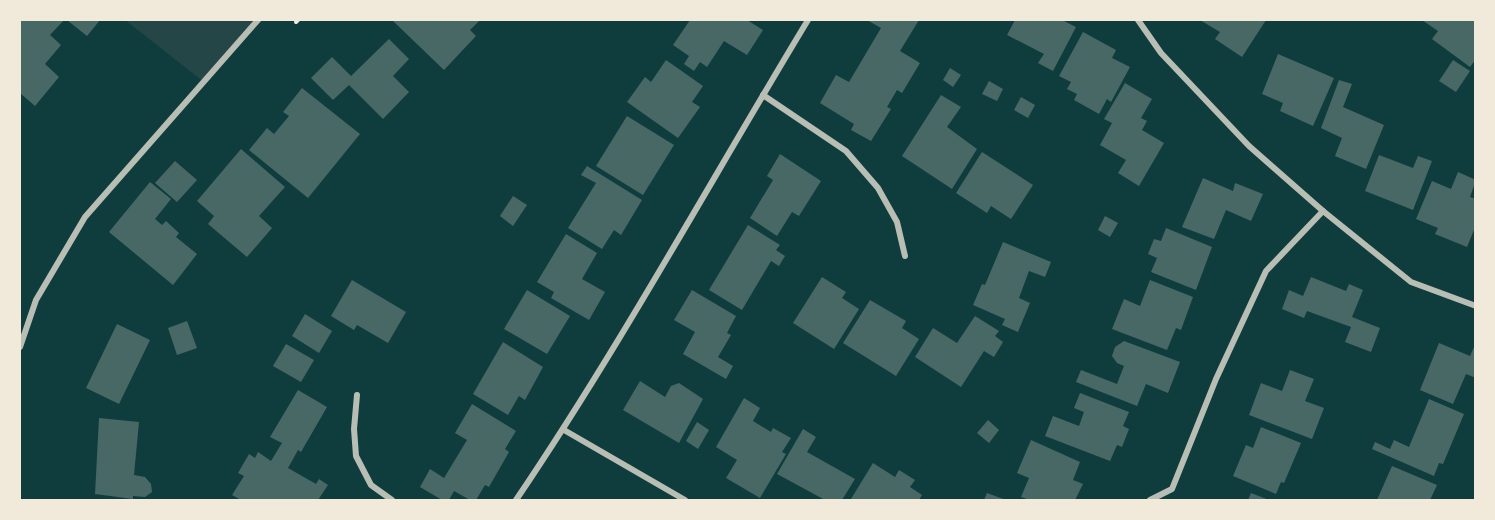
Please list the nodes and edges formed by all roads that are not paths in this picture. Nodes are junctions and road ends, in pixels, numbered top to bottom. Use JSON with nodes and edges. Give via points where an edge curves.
{"nodes":[{"id":1,"x":258,"y":20,"type":"edge"},
{"id":2,"x":808,"y":20,"type":"edge"},
{"id":3,"x":1138,"y":20,"type":"edge"},
{"id":4,"x":763,"y":94,"type":"junction"},
{"id":5,"x":1323,"y":211,"type":"junction"},
{"id":6,"x":905,"y":256,"type":"dead end"},
{"id":7,"x":1476,"y":306,"type":"edge"},
{"id":8,"x":20,"y":347,"type":"edge"},
{"id":9,"x":357,"y":395,"type":"dead end"},
{"id":10,"x":564,"y":430,"type":"junction"},
{"id":11,"x":1172,"y":489,"type":"junction"},
{"id":12,"x":392,"y":501,"type":"edge"},
{"id":13,"x":516,"y":501,"type":"edge"},
{"id":14,"x":685,"y":501,"type":"edge"},
{"id":15,"x":1150,"y":501,"type":"edge"},
{"id":16,"x":1168,"y":501,"type":"edge"}],
"edges":[{"from":1,"to":8,"type":"street","via":[[85,217],[36,300]]},
{"from":2,"to":4,"type":"street"},
{"from":3,"to":5,"type":"street","via":[[1161,53],[1249,146]]},
{"from":4,"to":6,"type":"street","via":[[846,151],[878,188],[897,222]]},
{"from":4,"to":10,"type":"street"},
{"from":5,"to":7,"type":"street","via":[[1411,282]]},
{"from":5,"to":11,"type":"street","via":[[1266,271],[1216,379]]},
{"from":9,"to":12,"type":"street","via":[[356,456],[370,485]]},
{"from":10,"to":13,"type":"street"},
{"from":10,"to":14,"type":"street"},
{"from":11,"to":15,"type":"street"},
{"from":11,"to":16,"type":"street"}]}
